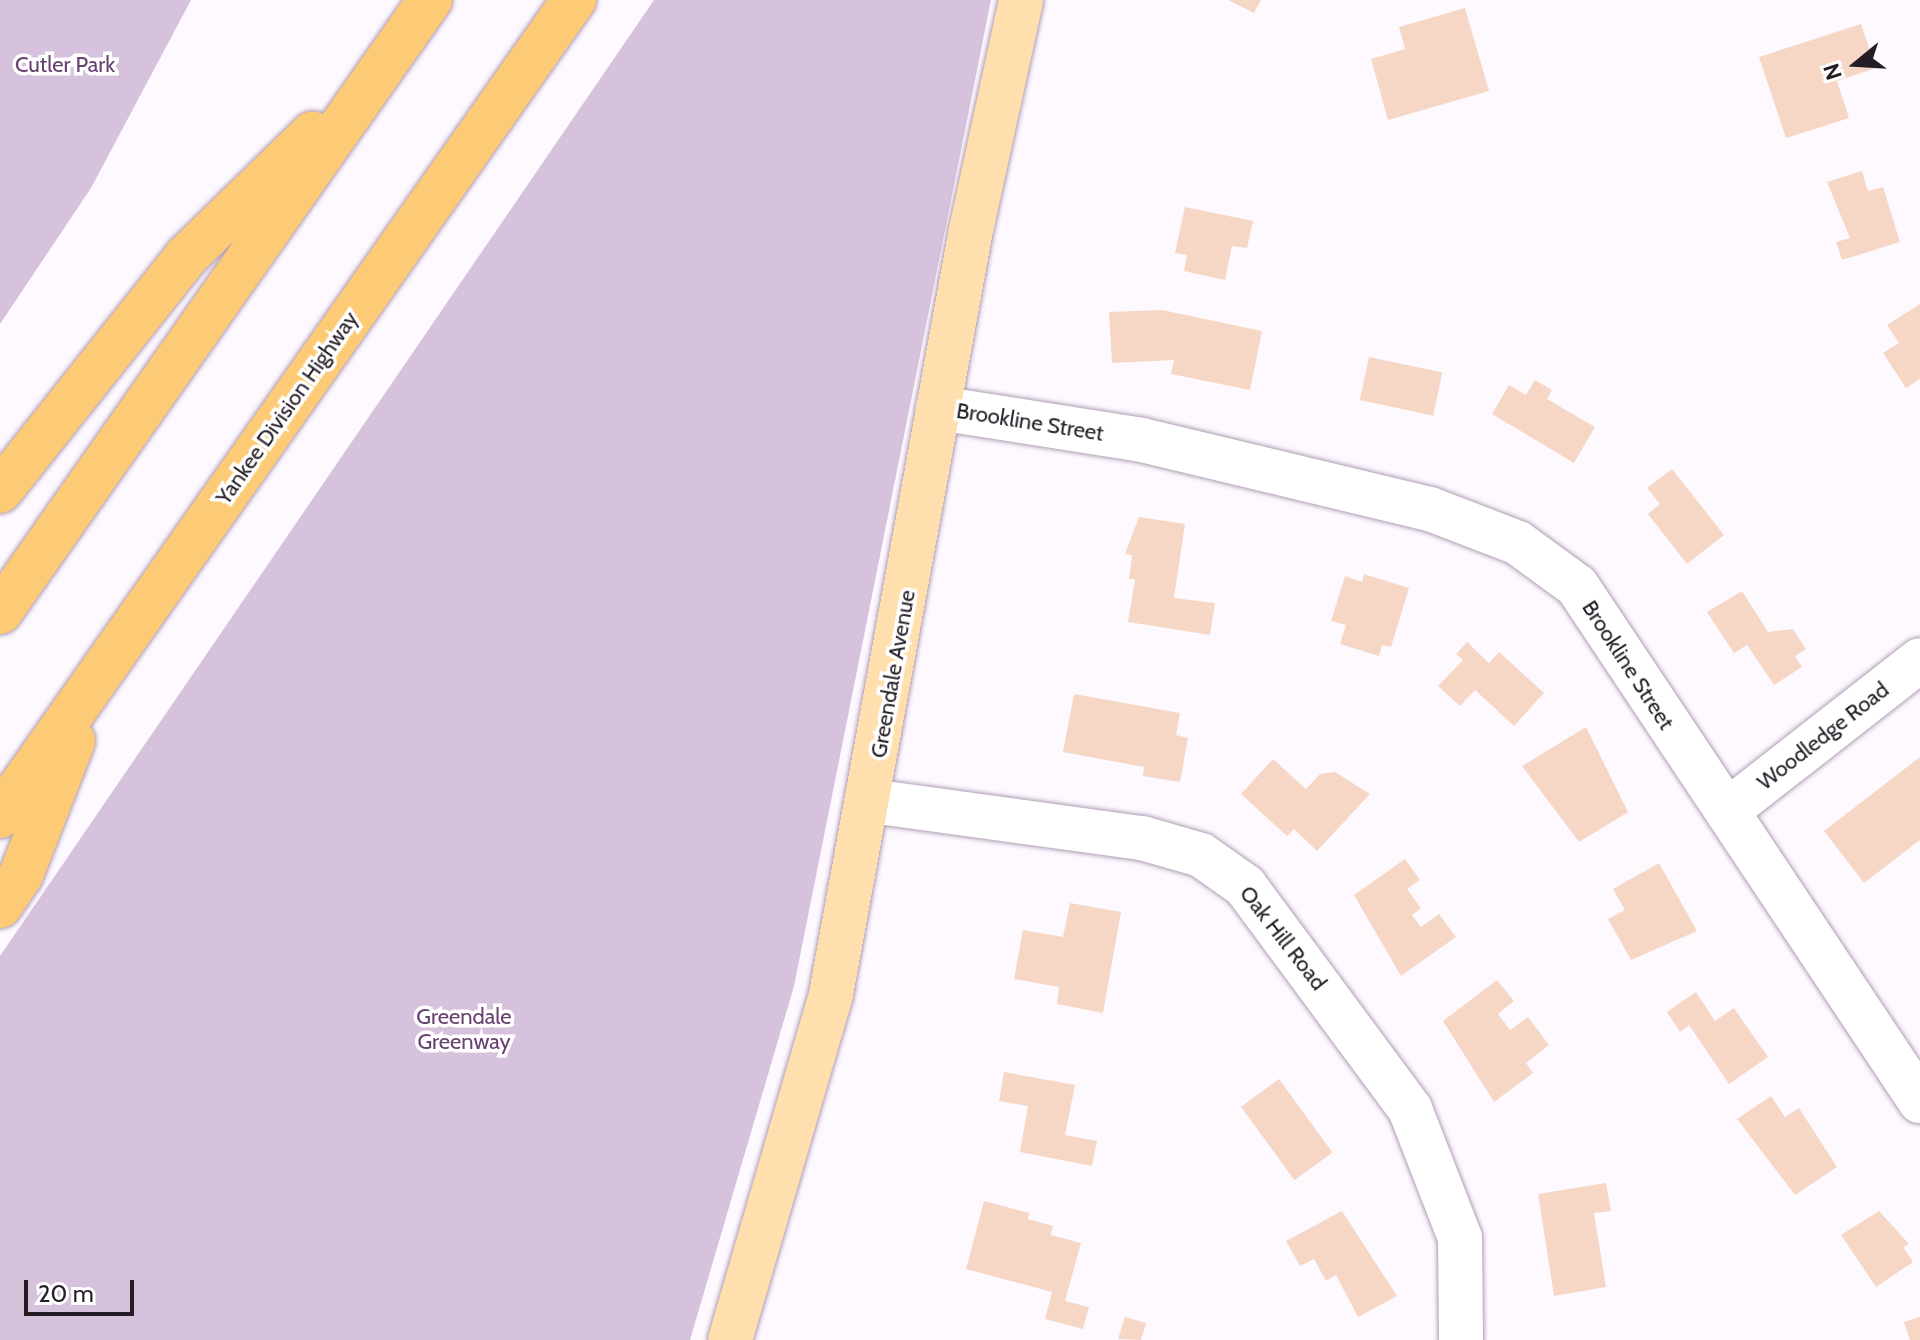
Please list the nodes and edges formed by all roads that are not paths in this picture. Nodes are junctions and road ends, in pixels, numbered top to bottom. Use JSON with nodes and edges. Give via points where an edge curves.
{"nodes":[{"id":1,"x":430,"y":0,"type":"edge"},
{"id":2,"x":574,"y":0,"type":"edge"},
{"id":3,"x":1021,"y":0,"type":"edge"},
{"id":4,"x":389,"y":58,"type":"junction"},
{"id":5,"x":938,"y":408,"type":"junction"},
{"id":6,"x":0,"y":491,"type":"edge"},
{"id":7,"x":0,"y":612,"type":"edge"},
{"id":8,"x":1920,"y":660,"type":"edge"},
{"id":9,"x":99,"y":674,"type":"junction"},
{"id":10,"x":871,"y":801,"type":"junction"},
{"id":11,"x":1727,"y":811,"type":"junction"},
{"id":12,"x":0,"y":816,"type":"edge"},
{"id":13,"x":0,"y":906,"type":"edge"},
{"id":14,"x":1920,"y":1101,"type":"edge"},
{"id":15,"x":730,"y":1340,"type":"edge"},
{"id":16,"x":1461,"y":1340,"type":"edge"}],
"edges":[{"from":1,"to":4,"type":"highway"},
{"from":2,"to":9,"type":"highway","name":"Yankee Division Highway"},
{"from":3,"to":5,"type":"main road","name":"Greendale Avenue"},
{"from":4,"to":6,"type":"highway","via":[[186,257]]},
{"from":4,"to":7,"type":"highway"},
{"from":5,"to":10,"type":"main road","name":"Greendale Avenue"},
{"from":5,"to":11,"type":"street","name":"Brookline Street","via":[[1142,440],[1430,509],[1518,543],[1577,586]]},
{"from":8,"to":11,"type":"street","name":"Woodledge Road"},
{"from":9,"to":12,"type":"highway","name":"Yankee Division Highway"},
{"from":9,"to":13,"type":"highway","via":[[21,875]]},
{"from":10,"to":15,"type":"main road","name":"Greendale Avenue","via":[[815,1062]]},
{"from":10,"to":16,"type":"street","name":"Oak Hill Road","via":[[1142,838],[1201,855],[1245,886],[1410,1109],[1460,1238]]},
{"from":11,"to":14,"type":"street","name":"Brookline Street"}]}
